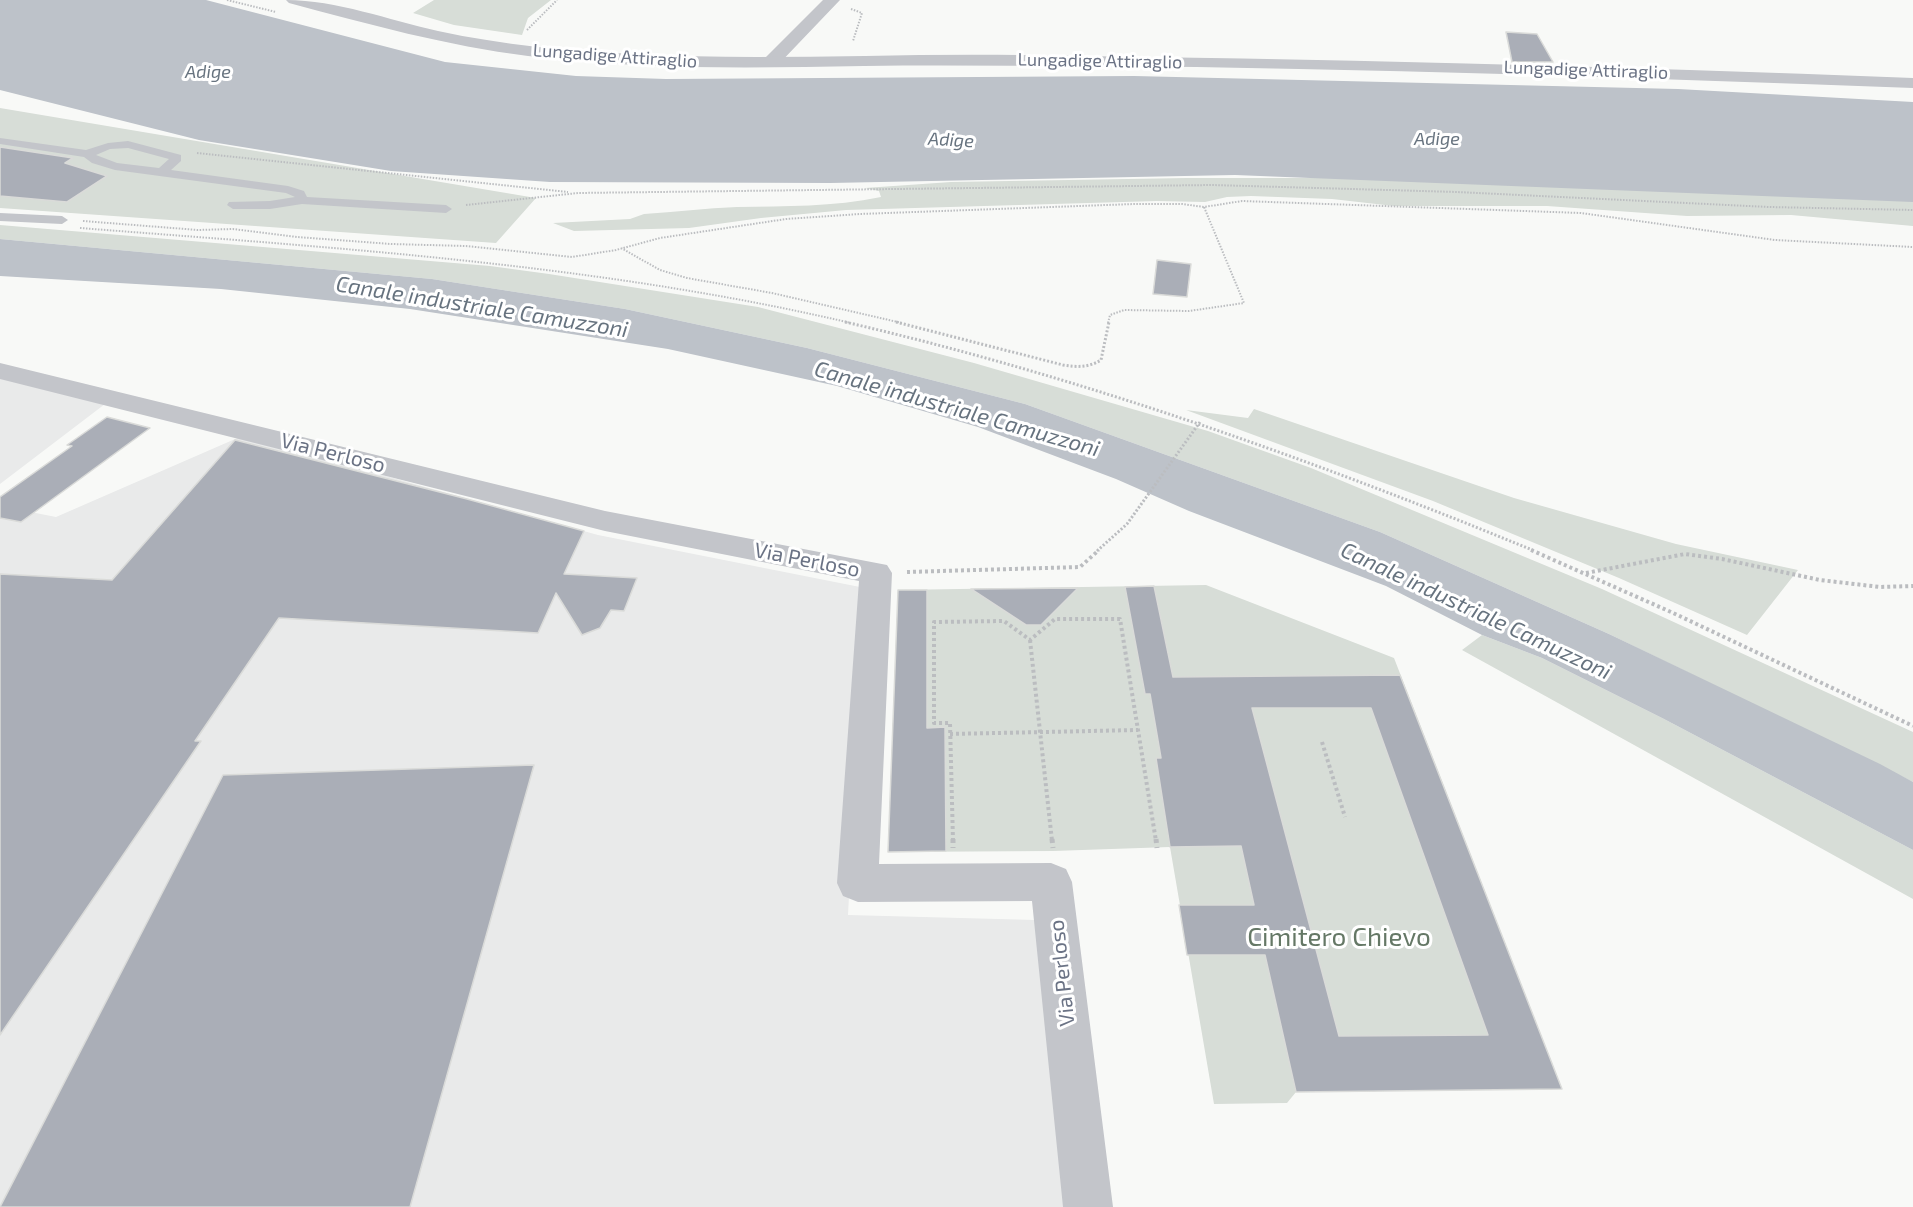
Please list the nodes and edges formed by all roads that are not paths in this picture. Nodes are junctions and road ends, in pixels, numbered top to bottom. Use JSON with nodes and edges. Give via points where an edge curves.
{"nodes":[{"id":1,"x":294,"y":0,"type":"edge"},
{"id":2,"x":829,"y":4,"type":"edge"},
{"id":3,"x":770,"y":63,"type":"junction"},
{"id":4,"x":1913,"y":82,"type":"edge"},
{"id":5,"x":0,"y":141,"type":"edge"},
{"id":6,"x":87,"y":154,"type":"junction"},
{"id":7,"x":160,"y":174,"type":"junction"},
{"id":8,"x":302,"y":200,"type":"junction"},
{"id":9,"x":233,"y":205,"type":"dead end"},
{"id":10,"x":446,"y":209,"type":"dead end"},
{"id":11,"x":0,"y":217,"type":"edge"},
{"id":12,"x":66,"y":224,"type":"road end"},
{"id":13,"x":0,"y":371,"type":"edge"},
{"id":14,"x":1088,"y":1207,"type":"edge"}],
"edges":[{"from":1,"to":3,"type":"street","name":"Lungadige Attiraglio","via":[[460,41],[533,52],[616,59]]},
{"from":2,"to":3,"type":"street"},
{"from":3,"to":4,"type":"street","name":"Lungadige Attiraglio","via":[[943,60],[1380,64]]},
{"from":5,"to":6,"type":"lane"},
{"from":6,"to":7,"type":"lane","via":[[115,166]]},
{"from":6,"to":7,"type":"lane","via":[[128,144],[177,158]]},
{"from":7,"to":8,"type":"lane","via":[[288,190],[300,194]]},
{"from":8,"to":9,"type":"lane","via":[[279,205]]},
{"from":8,"to":10,"type":"lane"},
{"from":11,"to":12,"type":"lane"},
{"from":13,"to":14,"type":"street","name":"Via Perloso","via":[[605,521],[876,573],[858,883],[1052,882]]}]}
